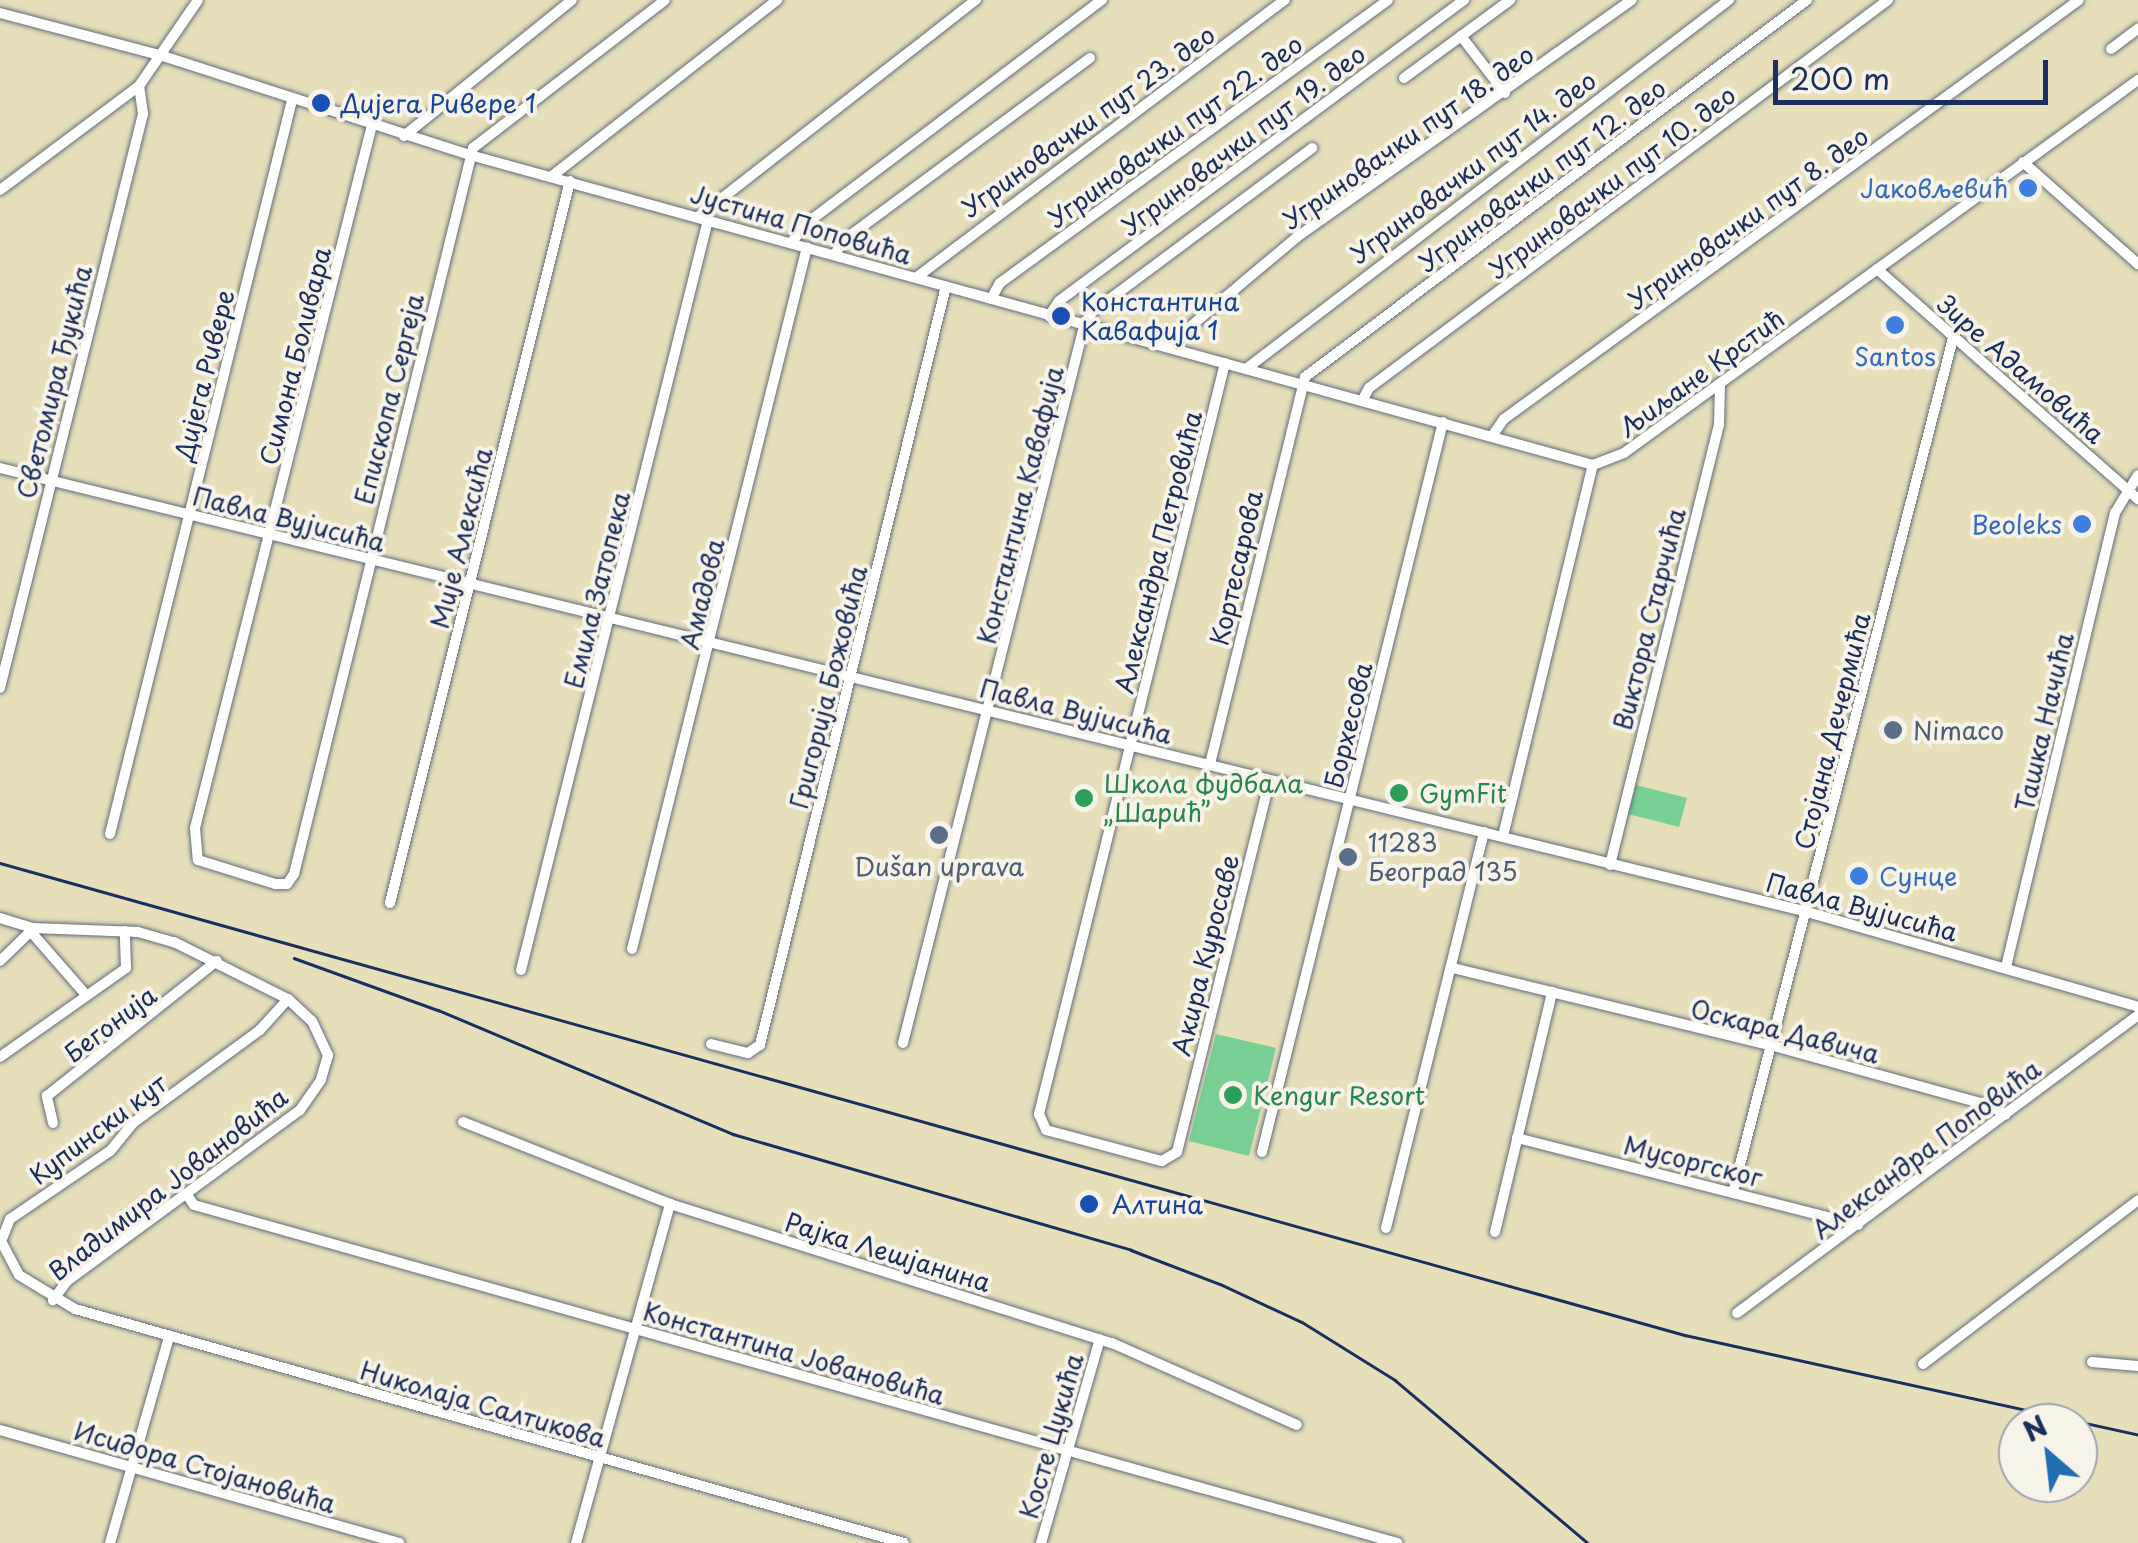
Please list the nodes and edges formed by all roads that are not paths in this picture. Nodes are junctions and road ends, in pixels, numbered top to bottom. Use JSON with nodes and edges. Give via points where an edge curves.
{"nodes":[{"id":1,"x":198,"y":0,"type":"edge"},
{"id":2,"x":572,"y":0,"type":"edge"},
{"id":3,"x":665,"y":0,"type":"edge"},
{"id":4,"x":777,"y":0,"type":"edge"},
{"id":5,"x":976,"y":0,"type":"edge"},
{"id":6,"x":1102,"y":0,"type":"edge"},
{"id":7,"x":1285,"y":0,"type":"edge"},
{"id":8,"x":1388,"y":0,"type":"edge"},
{"id":9,"x":1464,"y":0,"type":"edge"},
{"id":10,"x":1510,"y":0,"type":"edge"},
{"id":11,"x":1632,"y":0,"type":"edge"},
{"id":12,"x":1729,"y":0,"type":"edge"},
{"id":13,"x":1807,"y":0,"type":"edge"},
{"id":14,"x":1888,"y":0,"type":"edge"},
{"id":15,"x":2079,"y":0,"type":"edge"},
{"id":16,"x":0,"y":13,"type":"edge"},
{"id":17,"x":2138,"y":30,"type":"edge"},
{"id":18,"x":1461,"y":36,"type":"junction"},
{"id":19,"x":2112,"y":50,"type":"dead end"},
{"id":20,"x":163,"y":56,"type":"junction"},
{"id":21,"x":1090,"y":58,"type":"dead end"},
{"id":22,"x":1404,"y":78,"type":"dead end"},
{"id":23,"x":2138,"y":80,"type":"edge"},
{"id":24,"x":139,"y":86,"type":"junction"},
{"id":25,"x":1506,"y":93,"type":"junction"},
{"id":26,"x":292,"y":100,"type":"junction"},
{"id":27,"x":372,"y":125,"type":"junction"},
{"id":28,"x":404,"y":136,"type":"junction"},
{"id":29,"x":1312,"y":148,"type":"dead end"},
{"id":30,"x":470,"y":155,"type":"junction"},
{"id":31,"x":2023,"y":162,"type":"junction"},
{"id":32,"x":552,"y":176,"type":"junction"},
{"id":33,"x":570,"y":181,"type":"junction"},
{"id":34,"x":0,"y":190,"type":"edge"},
{"id":35,"x":703,"y":218,"type":"junction"},
{"id":36,"x":791,"y":243,"type":"junction"},
{"id":37,"x":807,"y":247,"type":"junction"},
{"id":38,"x":835,"y":254,"type":"junction"},
{"id":39,"x":2138,"y":264,"type":"edge"},
{"id":40,"x":1878,"y":269,"type":"junction"},
{"id":41,"x":917,"y":277,"type":"junction"},
{"id":42,"x":946,"y":286,"type":"junction"},
{"id":43,"x":991,"y":298,"type":"junction"},
{"id":44,"x":1049,"y":316,"type":"junction"},
{"id":45,"x":1084,"y":326,"type":"junction"},
{"id":46,"x":1953,"y":338,"type":"junction"},
{"id":47,"x":1166,"y":347,"type":"junction"},
{"id":48,"x":1225,"y":363,"type":"junction"},
{"id":49,"x":1246,"y":369,"type":"junction"},
{"id":50,"x":1301,"y":382,"type":"junction"},
{"id":51,"x":1720,"y":384,"type":"junction"},
{"id":52,"x":1363,"y":399,"type":"junction"},
{"id":53,"x":1442,"y":422,"type":"junction"},
{"id":54,"x":1492,"y":436,"type":"junction"},
{"id":55,"x":1593,"y":465,"type":"junction"},
{"id":56,"x":0,"y":468,"type":"edge"},
{"id":57,"x":2138,"y":475,"type":"edge"},
{"id":58,"x":51,"y":480,"type":"junction"},
{"id":59,"x":2127,"y":488,"type":"junction"},
{"id":60,"x":2138,"y":499,"type":"edge"},
{"id":61,"x":190,"y":516,"type":"junction"},
{"id":62,"x":271,"y":535,"type":"junction"},
{"id":63,"x":370,"y":559,"type":"junction"},
{"id":64,"x":471,"y":584,"type":"junction"},
{"id":65,"x":611,"y":618,"type":"junction"},
{"id":66,"x":710,"y":642,"type":"junction"},
{"id":67,"x":852,"y":676,"type":"junction"},
{"id":68,"x":0,"y":688,"type":"edge"},
{"id":69,"x":991,"y":711,"type":"junction"},
{"id":70,"x":1131,"y":745,"type":"junction"},
{"id":71,"x":1210,"y":764,"type":"junction"},
{"id":72,"x":1270,"y":780,"type":"junction"},
{"id":73,"x":1351,"y":799,"type":"junction"},
{"id":74,"x":1484,"y":832,"type":"junction"},
{"id":75,"x":110,"y":834,"type":"dead end"},
{"id":76,"x":1503,"y":836,"type":"junction"},
{"id":77,"x":1610,"y":865,"type":"junction"},
{"id":78,"x":287,"y":884,"type":"joint"},
{"id":79,"x":390,"y":904,"type":"dead end"},
{"id":80,"x":1804,"y":911,"type":"junction"},
{"id":81,"x":0,"y":918,"type":"edge"},
{"id":82,"x":32,"y":930,"type":"junction"},
{"id":83,"x":125,"y":931,"type":"junction"},
{"id":84,"x":632,"y":950,"type":"dead end"},
{"id":85,"x":0,"y":961,"type":"edge"},
{"id":86,"x":217,"y":961,"type":"junction"},
{"id":87,"x":2006,"y":967,"type":"junction"},
{"id":88,"x":1453,"y":968,"type":"junction"},
{"id":89,"x":521,"y":970,"type":"dead end"},
{"id":90,"x":1552,"y":992,"type":"junction"},
{"id":91,"x":86,"y":995,"type":"junction"},
{"id":92,"x":288,"y":1000,"type":"junction"},
{"id":93,"x":2138,"y":1007,"type":"edge"},
{"id":94,"x":2138,"y":1015,"type":"edge"},
{"id":95,"x":903,"y":1043,"type":"dead end"},
{"id":96,"x":712,"y":1044,"type":"dead end"},
{"id":97,"x":1770,"y":1044,"type":"junction"},
{"id":98,"x":0,"y":1058,"type":"edge"},
{"id":99,"x":2006,"y":1115,"type":"junction"},
{"id":100,"x":463,"y":1122,"type":"dead end"},
{"id":101,"x":53,"y":1123,"type":"dead end"},
{"id":102,"x":1517,"y":1138,"type":"junction"},
{"id":103,"x":1180,"y":1140,"type":"joint"},
{"id":104,"x":1262,"y":1152,"type":"dead end"},
{"id":105,"x":1732,"y":1192,"type":"junction"},
{"id":106,"x":187,"y":1195,"type":"junction"},
{"id":107,"x":2138,"y":1200,"type":"edge"},
{"id":108,"x":670,"y":1204,"type":"junction"},
{"id":109,"x":1858,"y":1225,"type":"junction"},
{"id":110,"x":1386,"y":1228,"type":"dead end"},
{"id":111,"x":1494,"y":1232,"type":"dead end"},
{"id":112,"x":53,"y":1300,"type":"junction"},
{"id":113,"x":1737,"y":1313,"type":"dead end"},
{"id":114,"x":639,"y":1330,"type":"junction"},
{"id":115,"x":169,"y":1337,"type":"junction"},
{"id":116,"x":1100,"y":1339,"type":"junction"},
{"id":117,"x":2092,"y":1362,"type":"dead end"},
{"id":118,"x":1923,"y":1364,"type":"dead end"},
{"id":119,"x":2138,"y":1366,"type":"edge"},
{"id":120,"x":1298,"y":1426,"type":"dead end"},
{"id":121,"x":0,"y":1430,"type":"edge"},
{"id":122,"x":1068,"y":1450,"type":"junction"},
{"id":123,"x":600,"y":1457,"type":"junction"},
{"id":124,"x":131,"y":1467,"type":"junction"},
{"id":125,"x":1381,"y":1541,"type":"edge"},
{"id":126,"x":110,"y":1543,"type":"edge"},
{"id":127,"x":399,"y":1543,"type":"edge"},
{"id":128,"x":576,"y":1543,"type":"edge"},
{"id":129,"x":904,"y":1543,"type":"edge"},
{"id":130,"x":1041,"y":1543,"type":"edge"},
{"id":131,"x":1397,"y":1543,"type":"edge"}],
"edges":[{"from":1,"to":20,"type":"street"},
{"from":2,"to":28,"type":"street"},
{"from":3,"to":30,"type":"street","via":[[487,133]]},
{"from":4,"to":32,"type":"street"},
{"from":5,"to":35,"type":"street"},
{"from":6,"to":36,"type":"street","via":[[807,223]]},
{"from":7,"to":41,"type":"street","name":"Угриновачки пут 23. део"},
{"from":8,"to":43,"type":"street","name":"Угриновачки пут 22. део","via":[[1000,283]]},
{"from":9,"to":44,"type":"street","name":"Угриновачки пут 19. део","via":[[1059,301]]},
{"from":10,"to":18,"type":"street"},
{"from":11,"to":25,"type":"street","name":"Угриновачки пут 18. део"},
{"from":12,"to":49,"type":"street","name":"Угриновачки пут 14. део"},
{"from":13,"to":50,"type":"street","name":"Угриновачки пут 12. део"},
{"from":14,"to":52,"type":"street","name":"Угриновачки пут 10. део","via":[[1368,388]]},
{"from":15,"to":54,"type":"street","name":"Угриновачки пут 8. део","via":[[1504,420]]},
{"from":16,"to":20,"type":"street","name":"Јустина Поповића"},
{"from":17,"to":19,"type":"street"},
{"from":18,"to":22,"type":"street"},
{"from":18,"to":25,"type":"street"},
{"from":20,"to":24,"type":"street"},
{"from":20,"to":26,"type":"street","name":"Јустина Поповића"},
{"from":21,"to":38,"type":"street","via":[[844,240]]},
{"from":23,"to":31,"type":"street","name":"Љиљане Крстић"},
{"from":24,"to":34,"type":"street"},
{"from":24,"to":58,"type":"street","name":"Светомира Ђукића","via":[[142,114]]},
{"from":25,"to":47,"type":"street","name":"Угриновачки пут 18. део","via":[[1297,236]]},
{"from":26,"to":27,"type":"street","name":"Јустина Поповића"},
{"from":26,"to":61,"type":"street","name":"Дијега Ривере"},
{"from":27,"to":28,"type":"street","name":"Јустина Поповића"},
{"from":27,"to":62,"type":"street","name":"Симона Боливара"},
{"from":28,"to":30,"type":"street","name":"Јустина Поповића"},
{"from":29,"to":45,"type":"street","via":[[1092,313]]},
{"from":30,"to":32,"type":"street","name":"Јустина Поповића"},
{"from":30,"to":63,"type":"street","name":"Епископа Сергеја"},
{"from":31,"to":39,"type":"street"},
{"from":31,"to":40,"type":"street","name":"Љиљане Крстић"},
{"from":32,"to":33,"type":"street","name":"Јустина Поповића"},
{"from":33,"to":35,"type":"street","name":"Јустина Поповића"},
{"from":33,"to":64,"type":"street","name":"Мије Алексића"},
{"from":35,"to":36,"type":"street","name":"Јустина Поповића"},
{"from":35,"to":65,"type":"street","name":"Емила Затопека"},
{"from":36,"to":37,"type":"street","name":"Јустина Поповића"},
{"from":37,"to":38,"type":"street","name":"Јустина Поповића"},
{"from":37,"to":66,"type":"street","name":"Амадова"},
{"from":38,"to":41,"type":"street","name":"Јустина Поповића"},
{"from":40,"to":46,"type":"street","name":"Зире Адамовића"},
{"from":40,"to":51,"type":"street","name":"Љиљане Крстић"},
{"from":41,"to":42,"type":"street","name":"Јустина Поповића"},
{"from":42,"to":43,"type":"street","name":"Јустина Поповића"},
{"from":42,"to":67,"type":"street","name":"Григорија Божовића"},
{"from":43,"to":44,"type":"street","name":"Јустина Поповића"},
{"from":44,"to":45,"type":"street","name":"Јустина Поповића"},
{"from":45,"to":47,"type":"street","name":"Јустина Поповића"},
{"from":45,"to":69,"type":"street","name":"Константина Кавафија"},
{"from":46,"to":59,"type":"street","name":"Зире Адамовића"},
{"from":46,"to":80,"type":"street","name":"Стојана Дечермића"},
{"from":47,"to":48,"type":"street","name":"Јустина Поповића"},
{"from":48,"to":49,"type":"street","name":"Јустина Поповића"},
{"from":48,"to":70,"type":"street","name":"Александра Петровића"},
{"from":49,"to":50,"type":"street","name":"Јустина Поповића"},
{"from":50,"to":52,"type":"street","name":"Јустина Поповића"},
{"from":50,"to":71,"type":"street","name":"Кортесарова"},
{"from":51,"to":55,"type":"street","name":"Љиљане Крстић","via":[[1624,453]]},
{"from":51,"to":77,"type":"street","name":"Виктора Старчића","via":[[1719,425]]},
{"from":52,"to":53,"type":"street","name":"Јустина Поповића"},
{"from":53,"to":54,"type":"street","name":"Јустина Поповића"},
{"from":53,"to":73,"type":"street","name":"Борхесова"},
{"from":54,"to":55,"type":"street","name":"Јустина Поповића"},
{"from":55,"to":76,"type":"street"},
{"from":56,"to":58,"type":"street","name":"Павла Вујисића"},
{"from":57,"to":59,"type":"street"},
{"from":58,"to":61,"type":"street","name":"Павла Вујисића"},
{"from":58,"to":68,"type":"street","name":"Светомира Ђукића"},
{"from":59,"to":60,"type":"street","name":"Зире Адамовића"},
{"from":59,"to":87,"type":"street","name":"Ташка Начића"},
{"from":61,"to":62,"type":"street","name":"Павла Вујисића"},
{"from":61,"to":75,"type":"street","name":"Дијега Ривере"},
{"from":62,"to":63,"type":"street","name":"Павла Вујисића"},
{"from":62,"to":78,"type":"street","name":"Симона Боливара","via":[[196,828],[198,860]]},
{"from":63,"to":64,"type":"street","name":"Павла Вујисића"},
{"from":63,"to":78,"type":"street","name":"Епископа Сергеја"},
{"from":64,"to":65,"type":"street","name":"Павла Вујисића"},
{"from":64,"to":79,"type":"street","name":"Мије Алексића"},
{"from":65,"to":66,"type":"street","name":"Павла Вујисића"},
{"from":65,"to":89,"type":"street","name":"Емила Затопека"},
{"from":66,"to":67,"type":"street","name":"Павла Вујисића"},
{"from":66,"to":84,"type":"street","name":"Амадова"},
{"from":67,"to":69,"type":"street","name":"Павла Вујисића"},
{"from":67,"to":96,"type":"street","name":"Григорија Божовића","via":[[760,1045],[748,1053]]},
{"from":69,"to":70,"type":"street","name":"Павла Вујисића"},
{"from":69,"to":95,"type":"street","name":"Константина Кавафија"},
{"from":70,"to":71,"type":"street","name":"Павла Вујисића"},
{"from":70,"to":103,"type":"street","name":"Александра Петровића","via":[[1039,1120],[1046,1130],[1162,1161]]},
{"from":71,"to":72,"type":"street","name":"Павла Вујисића"},
{"from":72,"to":73,"type":"street","name":"Павла Вујисића"},
{"from":72,"to":103,"type":"street","name":"Акира Куросаве"},
{"from":73,"to":74,"type":"street","name":"Павла Вујисића"},
{"from":73,"to":104,"type":"street","name":"Борхесова"},
{"from":74,"to":76,"type":"street","name":"Павла Вујисића"},
{"from":74,"to":88,"type":"street"},
{"from":76,"to":77,"type":"street","name":"Павла Вујисића"},
{"from":77,"to":80,"type":"street","name":"Павла Вујисића"},
{"from":80,"to":87,"type":"street","name":"Павла Вујисића"},
{"from":80,"to":97,"type":"street","name":"Стојана Дечермића"},
{"from":81,"to":82,"type":"street","name":"Владимира Јовановића"},
{"from":82,"to":83,"type":"street","name":"Владимира Јовановића"},
{"from":82,"to":85,"type":"street"},
{"from":82,"to":91,"type":"street"},
{"from":83,"to":86,"type":"street","name":"Владимира Јовановића","via":[[154,935]]},
{"from":83,"to":91,"type":"street","via":[[128,965]]},
{"from":86,"to":92,"type":"street","name":"Владимира Јовановића"},
{"from":86,"to":101,"type":"street","name":"Бегонија","via":[[47,1096]]},
{"from":87,"to":93,"type":"street","name":"Павла Вујисића"},
{"from":88,"to":90,"type":"street","name":"Оскара Давича"},
{"from":88,"to":110,"type":"street"},
{"from":90,"to":97,"type":"street","name":"Оскара Давича"},
{"from":90,"to":102,"type":"street"},
{"from":91,"to":98,"type":"street"},
{"from":92,"to":106,"type":"street","name":"Владимира Јовановића","via":[[323,1039],[328,1059],[322,1080],[288,1120]]},
{"from":92,"to":112,"type":"street","name":"Купински кут","via":[[260,1030],[133,1123],[110,1151],[6,1224],[4,1255]]},
{"from":94,"to":99,"type":"street","name":"Александра Поповића"},
{"from":97,"to":99,"type":"street","name":"Оскара Давича"},
{"from":97,"to":105,"type":"street","name":"Стојана Дечермића"},
{"from":99,"to":109,"type":"street","name":"Александра Поповића"},
{"from":100,"to":108,"type":"street","name":"Рајка Лешјанина"},
{"from":102,"to":105,"type":"street","name":"Мусоргског"},
{"from":102,"to":111,"type":"street"},
{"from":105,"to":109,"type":"street","name":"Мусоргског"},
{"from":106,"to":112,"type":"street","name":"Владимира Јовановића","via":[[67,1281]]},
{"from":106,"to":114,"type":"street","name":"Константина Јовановића","via":[[194,1205]]},
{"from":107,"to":118,"type":"street"},
{"from":108,"to":114,"type":"street"},
{"from":108,"to":116,"type":"street","name":"Рајка Лешјанина"},
{"from":109,"to":113,"type":"street","name":"Александра Поповића"},
{"from":112,"to":115,"type":"street","name":"Николаја Салтикова"},
{"from":114,"to":122,"type":"street","name":"Константина Јовановића"},
{"from":114,"to":123,"type":"street"},
{"from":115,"to":123,"type":"street","name":"Николаја Салтикова"},
{"from":115,"to":124,"type":"street"},
{"from":116,"to":120,"type":"street","name":"Рајка Лешјанина"},
{"from":116,"to":122,"type":"street","name":"Косте Цукића"},
{"from":117,"to":119,"type":"street"},
{"from":121,"to":124,"type":"street","name":"Исидора Стојановића"},
{"from":122,"to":125,"type":"street","name":"Константина Јовановића"},
{"from":122,"to":130,"type":"street","name":"Косте Цукића"},
{"from":123,"to":128,"type":"street"},
{"from":123,"to":129,"type":"street","name":"Николаја Салтикова"},
{"from":124,"to":126,"type":"street"},
{"from":124,"to":127,"type":"street","name":"Исидора Стојановића"},
{"from":125,"to":131,"type":"street","name":"Константина Јовановића"}]}
